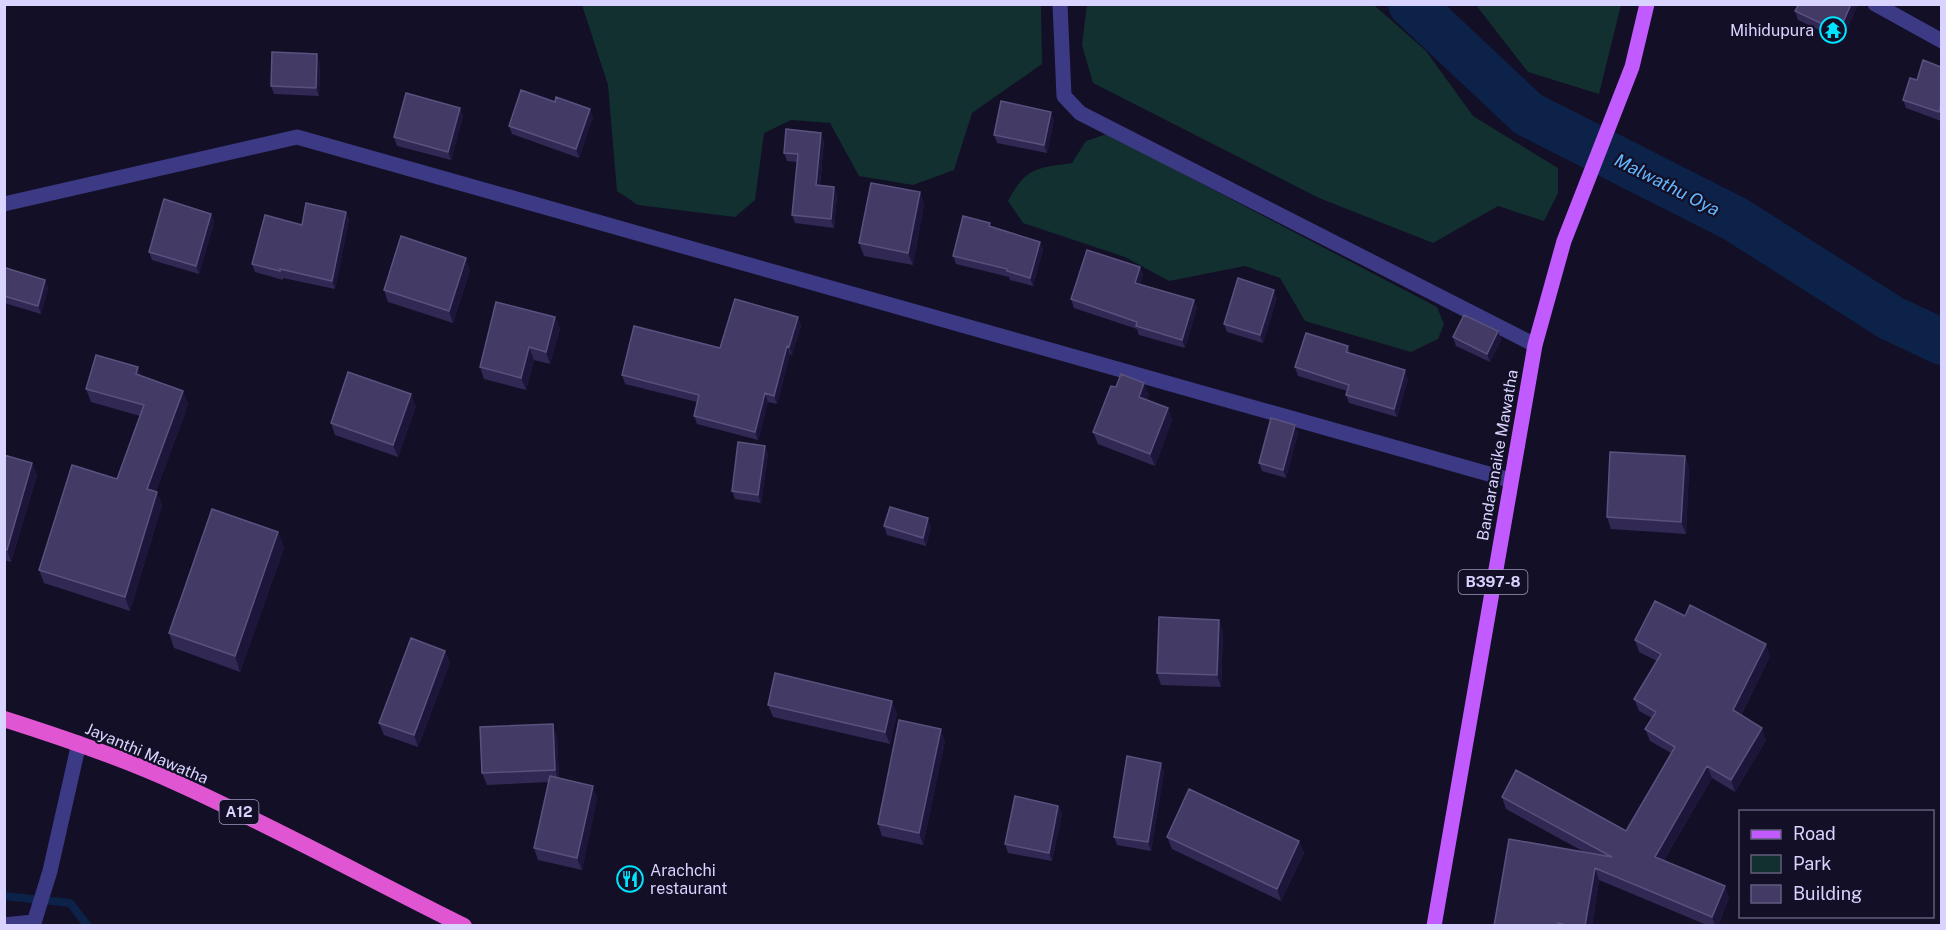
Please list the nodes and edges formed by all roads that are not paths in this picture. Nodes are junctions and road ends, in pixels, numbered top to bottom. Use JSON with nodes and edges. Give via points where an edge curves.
{"nodes":[{"id":1,"x":1060,"y":4,"type":"edge"},
{"id":2,"x":1647,"y":4,"type":"edge"},
{"id":3,"x":1875,"y":4,"type":"edge"},
{"id":4,"x":1941,"y":41,"type":"edge"},
{"id":5,"x":4,"y":204,"type":"edge"},
{"id":6,"x":1535,"y":345,"type":"junction"},
{"id":7,"x":1510,"y":480,"type":"junction"},
{"id":8,"x":4,"y":719,"type":"edge"},
{"id":9,"x":79,"y":743,"type":"junction"},
{"id":10,"x":34,"y":919,"type":"edge"},
{"id":11,"x":458,"y":924,"type":"edge"},
{"id":12,"x":4,"y":925,"type":"edge"},
{"id":13,"x":1434,"y":926,"type":"edge"}],
"edges":[{"from":1,"to":6,"type":"street","via":[[1064,96],[1080,113]]},
{"from":2,"to":6,"type":"main road","name":"Bandaranaike Mawatha","number":"B397-8","via":[[1632,67],[1564,241]]},
{"from":3,"to":4,"type":"street"},
{"from":5,"to":7,"type":"street","via":[[297,136]]},
{"from":6,"to":7,"type":"main road","name":"Bandaranaike Mawatha","number":"B397-8"},
{"from":7,"to":13,"type":"main road","name":"Bandaranaike Mawatha","number":"B397-8"},
{"from":8,"to":9,"type":"highway","name":"Jayanthi Mawatha","number":"A12"},
{"from":9,"to":10,"type":"street","via":[[50,871]]},
{"from":9,"to":11,"type":"highway","name":"Jayanthi Mawatha","number":"A12","via":[[188,788],[307,844]]},
{"from":10,"to":12,"type":"street"}]}
